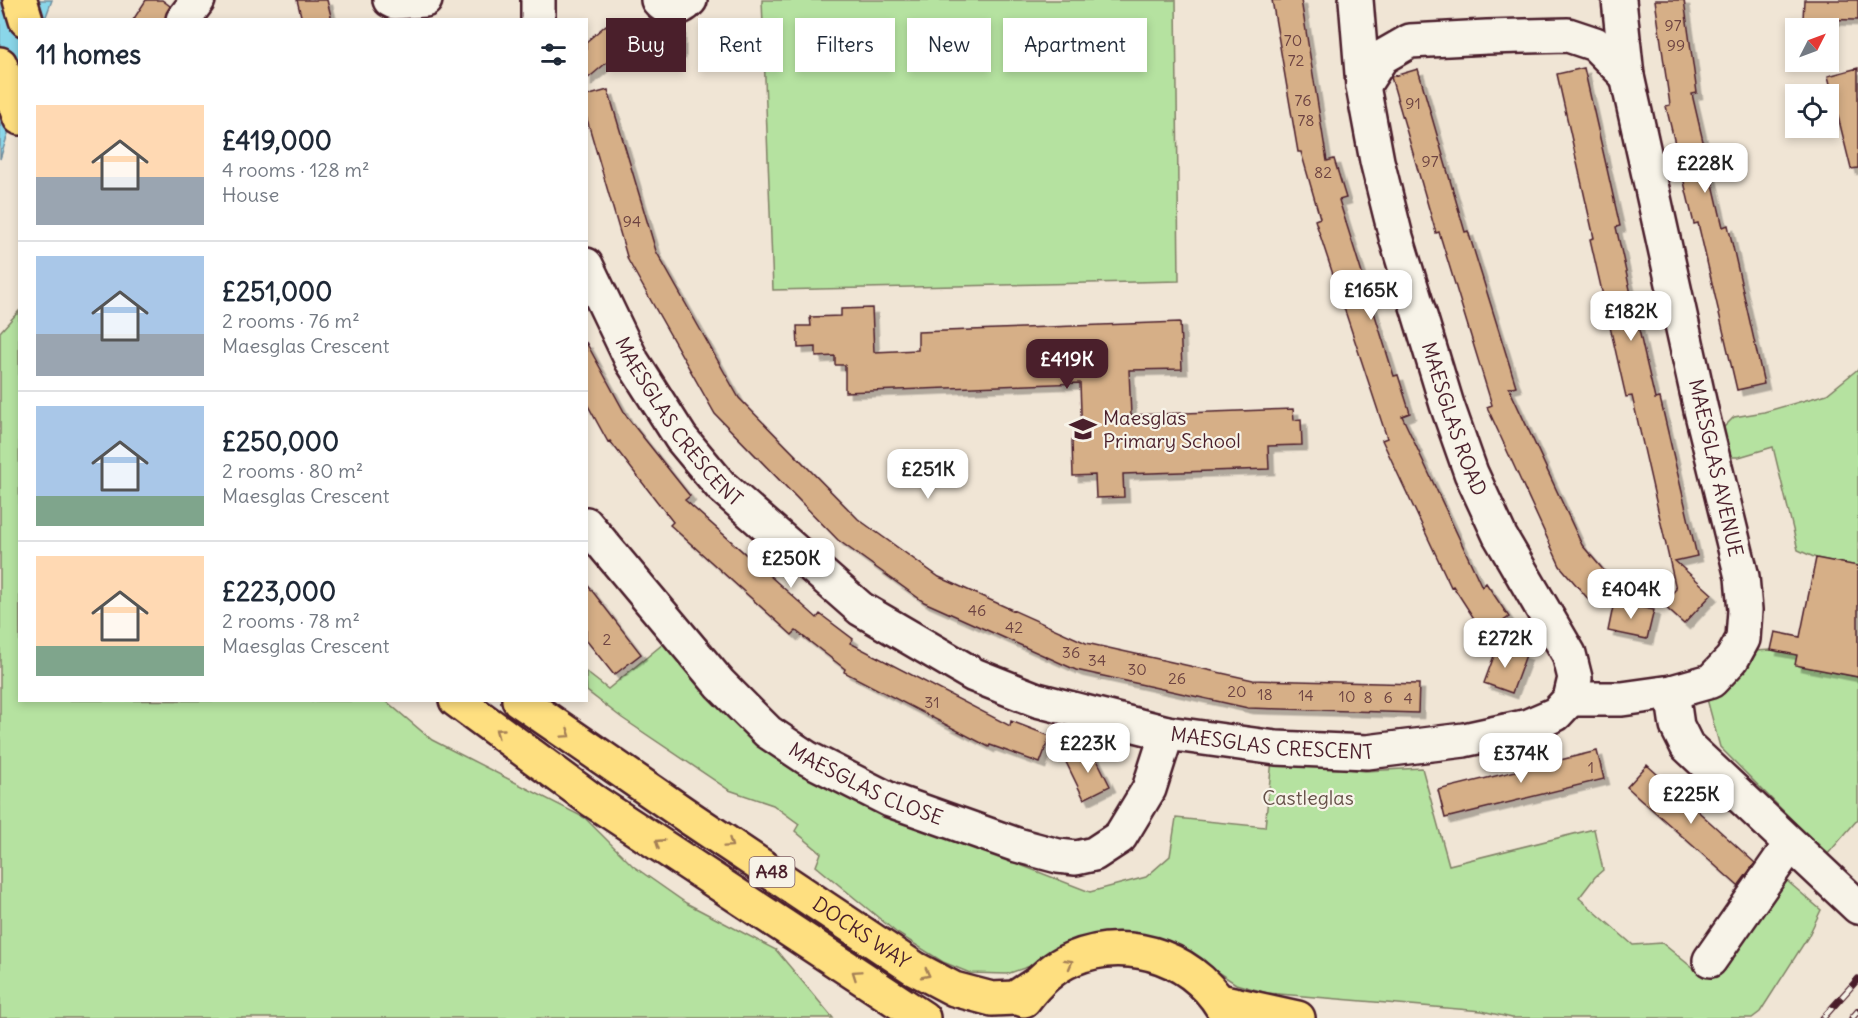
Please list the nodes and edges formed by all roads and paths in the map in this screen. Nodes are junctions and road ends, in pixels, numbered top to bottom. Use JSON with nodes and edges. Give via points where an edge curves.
{"nodes":[{"id":1,"x":20,"y":0,"type":"edge"},
{"id":2,"x":198,"y":0,"type":"edge"},
{"id":3,"x":390,"y":0,"type":"edge"},
{"id":4,"x":425,"y":0,"type":"edge"},
{"id":5,"x":538,"y":0,"type":"edge"},
{"id":6,"x":657,"y":0,"type":"edge"},
{"id":7,"x":690,"y":0,"type":"edge"},
{"id":8,"x":1356,"y":0,"type":"edge"},
{"id":9,"x":1619,"y":0,"type":"edge"},
{"id":10,"x":25,"y":18,"type":"edge"},
{"id":11,"x":184,"y":18,"type":"edge"},
{"id":12,"x":538,"y":18,"type":"edge"},
{"id":13,"x":0,"y":64,"type":"edge"},
{"id":14,"x":1627,"y":76,"type":"junction"},
{"id":15,"x":1363,"y":86,"type":"junction"},
{"id":16,"x":18,"y":113,"type":"edge"},
{"id":17,"x":588,"y":269,"type":"edge"},
{"id":18,"x":588,"y":526,"type":"edge"},
{"id":19,"x":1671,"y":692,"type":"junction"},
{"id":20,"x":1570,"y":699,"type":"junction"},
{"id":21,"x":459,"y":702,"type":"edge"},
{"id":22,"x":522,"y":702,"type":"edge"},
{"id":23,"x":1167,"y":733,"type":"junction"},
{"id":24,"x":1798,"y":852,"type":"junction"},
{"id":25,"x":1858,"y":907,"type":"edge"},
{"id":26,"x":1710,"y":960,"type":"dead end"},
{"id":27,"x":1038,"y":983,"type":"junction"},
{"id":28,"x":1224,"y":1009,"type":"edge"},
{"id":29,"x":923,"y":1018,"type":"edge"},
{"id":30,"x":1015,"y":1018,"type":"edge"},
{"id":31,"x":1298,"y":1018,"type":"edge"}],
"edges":[{"from":1,"to":10,"type":"main road"},
{"from":2,"to":11,"type":"street"},
{"from":3,"to":4,"type":"street"},
{"from":5,"to":12,"type":"street"},
{"from":6,"to":7,"type":"street","via":[[675,9]]},
{"from":8,"to":15,"type":"street","name":"MAESGLAS ROAD"},
{"from":9,"to":14,"type":"street","name":"MAESGLAS AVENUE"},
{"from":13,"to":16,"type":"main road"},
{"from":14,"to":15,"type":"street","via":[[1595,44],[1568,35],[1487,37],[1410,41],[1382,57]]},
{"from":14,"to":19,"type":"street","name":"MAESGLAS AVENUE","via":[[1742,577],[1746,610],[1743,639],[1711,681]]},
{"from":15,"to":20,"type":"street","name":"MAESGLAS ROAD","via":[[1396,237],[1447,405],[1471,473],[1500,536],[1569,654],[1575,678]]},
{"from":17,"to":23,"type":"street","name":"MAESGLAS CRESCENT","via":[[632,361],[681,438],[721,486],[861,609],[974,675],[1037,700]]},
{"from":18,"to":23,"type":"street","name":"MAESGLAS CLOSE","via":[[720,684],[768,732],[807,759],[890,800],[1058,856],[1094,854],[1120,837],[1149,789]]},
{"from":19,"to":20,"type":"street","name":"MAESGLAS AVENUE","via":[[1622,699]]},
{"from":19,"to":24,"type":"street","via":[[1677,726],[1687,746]]},
{"from":20,"to":23,"type":"street","name":"MAESGLAS CRESCENT","via":[[1556,714],[1528,726],[1464,740],[1367,752],[1276,747]]},
{"from":29,"to":21,"type":"main road","name":"DOCKS WAY","number":"A48","one_way":true,"via":[[592,800]]},
{"from":22,"to":27,"type":"main road","name":"DOCKS WAY","number":"A48","one_way":true,"via":[[914,968],[954,989],[992,999],[1015,998]]},
{"from":24,"to":25,"type":"street"},
{"from":24,"to":26,"type":"street"},
{"from":27,"to":28,"type":"main road","one_way":true,"via":[[1072,959],[1112,949],[1153,953],[1191,971]]},
{"from":27,"to":30,"type":"main road","via":[[1020,1004]]},
{"from":28,"to":31,"type":"main road"}]}
